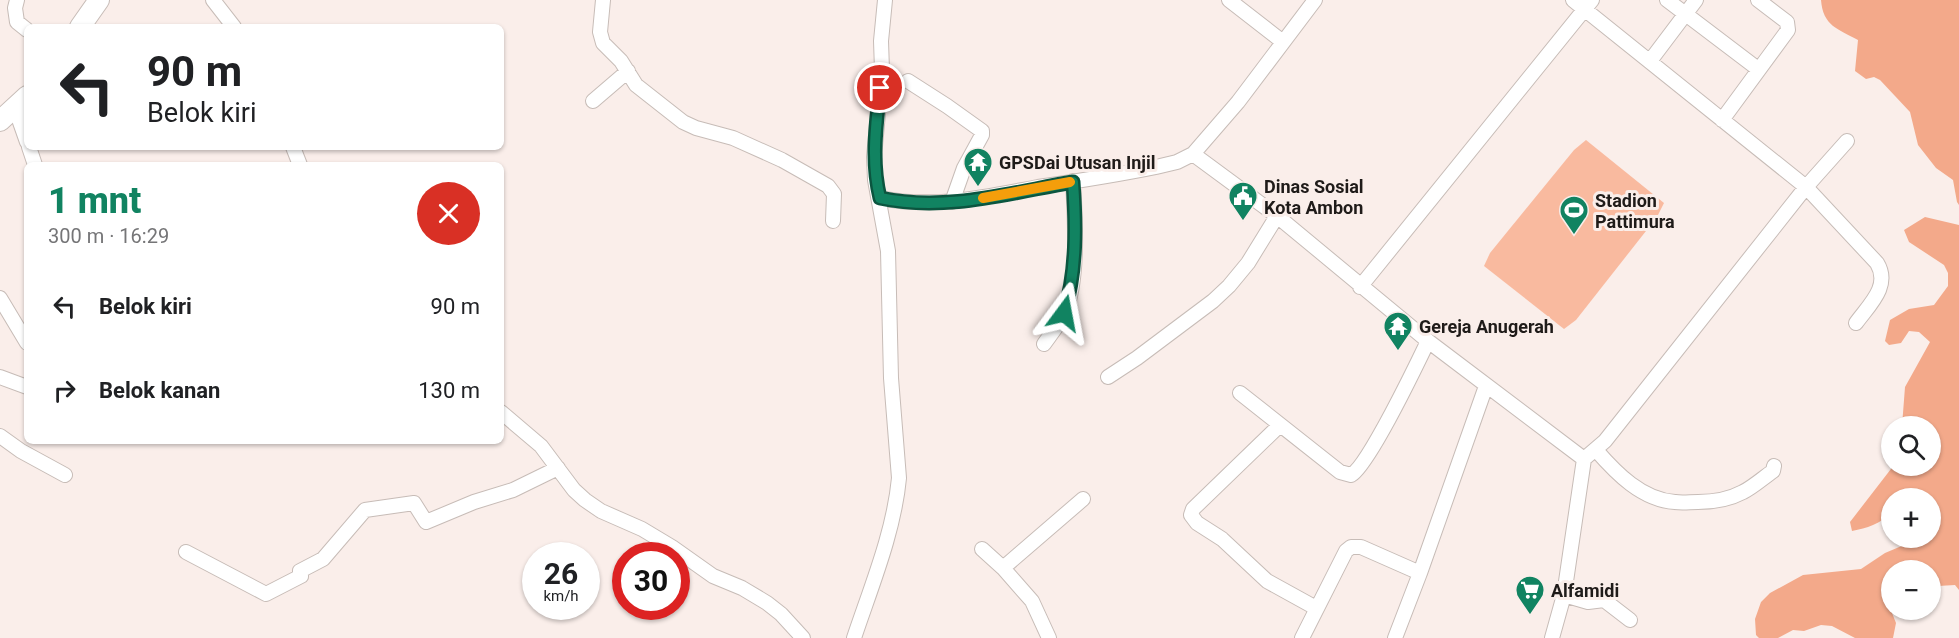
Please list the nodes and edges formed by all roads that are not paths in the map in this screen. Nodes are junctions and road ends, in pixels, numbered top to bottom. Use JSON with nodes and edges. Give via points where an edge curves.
{"nodes":[{"id":1,"x":17,"y":0,"type":"edge"},
{"id":2,"x":99,"y":0,"type":"edge"},
{"id":3,"x":213,"y":0,"type":"edge"},
{"id":4,"x":603,"y":0,"type":"edge"},
{"id":5,"x":885,"y":0,"type":"edge"},
{"id":6,"x":1229,"y":0,"type":"edge"},
{"id":7,"x":1316,"y":0,"type":"edge"},
{"id":8,"x":1573,"y":0,"type":"edge"},
{"id":9,"x":1666,"y":0,"type":"edge"},
{"id":10,"x":1696,"y":0,"type":"edge"},
{"id":11,"x":1758,"y":0,"type":"edge"},
{"id":12,"x":1589,"y":4,"type":"edge"},
{"id":13,"x":1684,"y":14,"type":"junction"},
{"id":14,"x":82,"y":24,"type":"edge"},
{"id":15,"x":232,"y":24,"type":"edge"},
{"id":16,"x":24,"y":27,"type":"edge"},
{"id":17,"x":1283,"y":42,"type":"junction"},
{"id":18,"x":1650,"y":61,"type":"junction"},
{"id":19,"x":1758,"y":69,"type":"junction"},
{"id":20,"x":628,"y":71,"type":"junction"},
{"id":21,"x":908,"y":81,"type":"dead end"},
{"id":22,"x":592,"y":101,"type":"dead end"},
{"id":23,"x":21,"y":102,"type":"edge"},
{"id":24,"x":1722,"y":120,"type":"junction"},
{"id":25,"x":0,"y":121,"type":"edge"},
{"id":26,"x":24,"y":122,"type":"edge"},
{"id":27,"x":1847,"y":141,"type":"dead end"},
{"id":28,"x":1193,"y":154,"type":"junction"},
{"id":29,"x":1073,"y":182,"type":"junction"},
{"id":30,"x":1806,"y":187,"type":"junction"},
{"id":31,"x":880,"y":198,"type":"junction"},
{"id":32,"x":952,"y":202,"type":"junction"},
{"id":33,"x":1276,"y":216,"type":"junction"},
{"id":34,"x":833,"y":221,"type":"dead end"},
{"id":35,"x":1360,"y":287,"type":"junction"},
{"id":36,"x":0,"y":298,"type":"edge"},
{"id":37,"x":1856,"y":323,"type":"dead end"},
{"id":38,"x":24,"y":337,"type":"edge"},
{"id":39,"x":1428,"y":341,"type":"junction"},
{"id":40,"x":1044,"y":344,"type":"dead end"},
{"id":41,"x":0,"y":377,"type":"edge"},
{"id":42,"x":1108,"y":377,"type":"dead end"},
{"id":43,"x":24,"y":386,"type":"edge"},
{"id":44,"x":1486,"y":386,"type":"junction"},
{"id":45,"x":1240,"y":393,"type":"dead end"},
{"id":46,"x":504,"y":414,"type":"edge"},
{"id":47,"x":1280,"y":424,"type":"junction"},
{"id":48,"x":0,"y":436,"type":"edge"},
{"id":49,"x":1596,"y":450,"type":"junction"},
{"id":50,"x":1584,"y":459,"type":"junction"},
{"id":51,"x":1774,"y":466,"type":"dead end"},
{"id":52,"x":558,"y":468,"type":"junction"},
{"id":53,"x":64,"y":474,"type":"dead end"},
{"id":54,"x":1083,"y":499,"type":"dead end"},
{"id":55,"x":982,"y":549,"type":"dead end"},
{"id":56,"x":186,"y":552,"type":"dead end"},
{"id":57,"x":1003,"y":568,"type":"junction"},
{"id":58,"x":1420,"y":573,"type":"junction"},
{"id":59,"x":1564,"y":595,"type":"junction"},
{"id":60,"x":1316,"y":608,"type":"junction"},
{"id":61,"x":1630,"y":620,"type":"dead end"},
{"id":62,"x":803,"y":638,"type":"edge"},
{"id":63,"x":854,"y":638,"type":"edge"},
{"id":64,"x":1050,"y":638,"type":"edge"},
{"id":65,"x":1302,"y":638,"type":"edge"},
{"id":66,"x":1395,"y":638,"type":"edge"},
{"id":67,"x":1552,"y":638,"type":"edge"}],
"edges":[{"from":1,"to":16,"type":"street","via":[[18,22]]},
{"from":2,"to":14,"type":"highway"},
{"from":3,"to":15,"type":"street"},
{"from":4,"to":20,"type":"street","via":[[601,38]]},
{"from":5,"to":31,"type":"street","via":[[874,157]]},
{"from":6,"to":17,"type":"street"},
{"from":7,"to":17,"type":"street"},
{"from":8,"to":12,"type":"street"},
{"from":9,"to":13,"type":"street"},
{"from":10,"to":13,"type":"street"},
{"from":11,"to":19,"type":"street","via":[[1787,22],[1788,30]]},
{"from":12,"to":18,"type":"street"},
{"from":12,"to":35,"type":"street"},
{"from":13,"to":18,"type":"street"},
{"from":13,"to":19,"type":"street"},
{"from":17,"to":28,"type":"street"},
{"from":18,"to":24,"type":"street"},
{"from":19,"to":24,"type":"street"},
{"from":20,"to":22,"type":"street"},
{"from":20,"to":34,"type":"street","via":[[636,85],[683,122],[734,138],[828,186],[834,194]]},
{"from":21,"to":32,"type":"street","via":[[982,131]]},
{"from":23,"to":25,"type":"highway"},
{"from":23,"to":26,"type":"street"},
{"from":24,"to":30,"type":"street"},
{"from":27,"to":30,"type":"street"},
{"from":28,"to":29,"type":"street","via":[[1156,167]]},
{"from":28,"to":33,"type":"street"},
{"from":29,"to":32,"type":"street"},
{"from":29,"to":40,"type":"street","via":[[1070,296]]},
{"from":30,"to":37,"type":"street","via":[[1882,273],[1879,292]]},
{"from":30,"to":49,"type":"street"},
{"from":31,"to":32,"type":"street","via":[[911,203]]},
{"from":31,"to":63,"type":"street","via":[[888,251],[891,378],[899,478],[884,548]]},
{"from":33,"to":35,"type":"street"},
{"from":33,"to":42,"type":"street","via":[[1248,263],[1221,293]]},
{"from":35,"to":39,"type":"street"},
{"from":36,"to":38,"type":"street"},
{"from":39,"to":44,"type":"street"},
{"from":39,"to":47,"type":"street","via":[[1354,474],[1340,472]]},
{"from":41,"to":43,"type":"street"},
{"from":44,"to":50,"type":"street"},
{"from":44,"to":58,"type":"street"},
{"from":45,"to":47,"type":"street"},
{"from":46,"to":52,"type":"street","via":[[542,446]]},
{"from":47,"to":60,"type":"street","via":[[1191,515],[1267,581]]},
{"from":48,"to":53,"type":"street"},
{"from":49,"to":50,"type":"street"},
{"from":49,"to":51,"type":"street","via":[[1613,471],[1640,490],[1674,502],[1730,498],[1773,471]]},
{"from":50,"to":59,"type":"street"},
{"from":52,"to":56,"type":"street","via":[[513,490],[426,522],[414,503],[365,510],[323,559],[266,594]]},
{"from":52,"to":62,"type":"street","via":[[585,500],[642,529],[713,576],[767,603]]},
{"from":54,"to":57,"type":"street"},
{"from":55,"to":57,"type":"street"},
{"from":57,"to":64,"type":"street","via":[[1032,601]]},
{"from":58,"to":60,"type":"street","via":[[1361,547],[1351,547]]},
{"from":58,"to":66,"type":"street"},
{"from":59,"to":61,"type":"street","via":[[1588,602],[1604,600]]},
{"from":59,"to":67,"type":"street"},
{"from":60,"to":65,"type":"street"}]}
